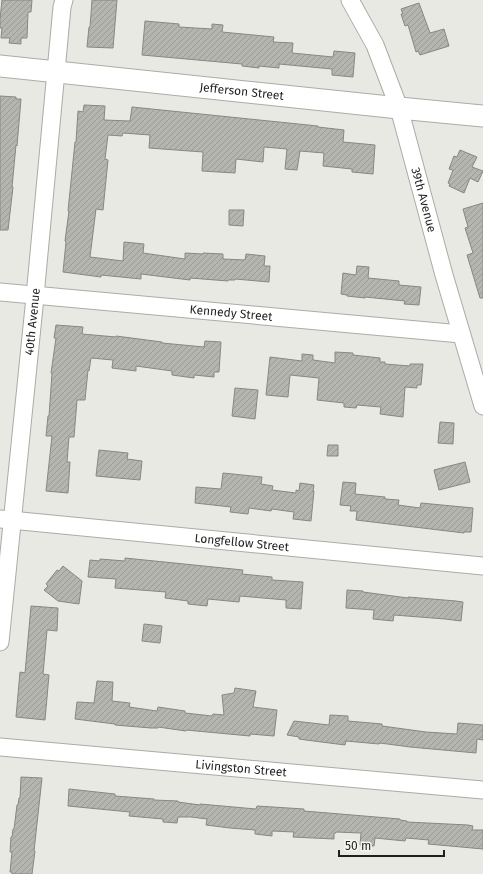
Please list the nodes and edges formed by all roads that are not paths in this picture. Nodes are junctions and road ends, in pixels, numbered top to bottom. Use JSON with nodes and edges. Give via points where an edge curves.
{"nodes":[{"id":1,"x":64,"y":0,"type":"edge"},
{"id":2,"x":350,"y":0,"type":"edge"},
{"id":3,"x":0,"y":66,"type":"edge"},
{"id":4,"x":56,"y":71,"type":"junction"},
{"id":5,"x":399,"y":108,"type":"junction"},
{"id":6,"x":483,"y":116,"type":"edge"},
{"id":7,"x":0,"y":292,"type":"edge"},
{"id":8,"x":35,"y":296,"type":"junction"},
{"id":9,"x":462,"y":334,"type":"junction"},
{"id":10,"x":483,"y":406,"type":"edge"},
{"id":11,"x":6,"y":520,"type":"edge"},
{"id":12,"x":483,"y":566,"type":"edge"},
{"id":13,"x":0,"y":642,"type":"edge"},
{"id":14,"x":0,"y":747,"type":"edge"},
{"id":15,"x":483,"y":790,"type":"edge"}],
"edges":[{"from":1,"to":4,"type":"street","name":"40th Avenue"},
{"from":2,"to":5,"type":"street","name":"39th Avenue","via":[[375,45]]},
{"from":3,"to":4,"type":"street","name":"Jefferson Street"},
{"from":4,"to":5,"type":"street","name":"Jefferson Street"},
{"from":4,"to":8,"type":"street","name":"40th Avenue"},
{"from":5,"to":6,"type":"street","name":"Jefferson Street"},
{"from":5,"to":9,"type":"street","name":"39th Avenue"},
{"from":7,"to":8,"type":"street","name":"Kennedy Street"},
{"from":8,"to":9,"type":"street","name":"Kennedy Street"},
{"from":8,"to":11,"type":"street","name":"40th Avenue"},
{"from":9,"to":10,"type":"street","name":"39th Avenue"},
{"from":11,"to":12,"type":"street","name":"Longfellow Street"},
{"from":11,"to":13,"type":"street","name":"40th Avenue"},
{"from":14,"to":15,"type":"street","name":"Livingston Street"}]}
